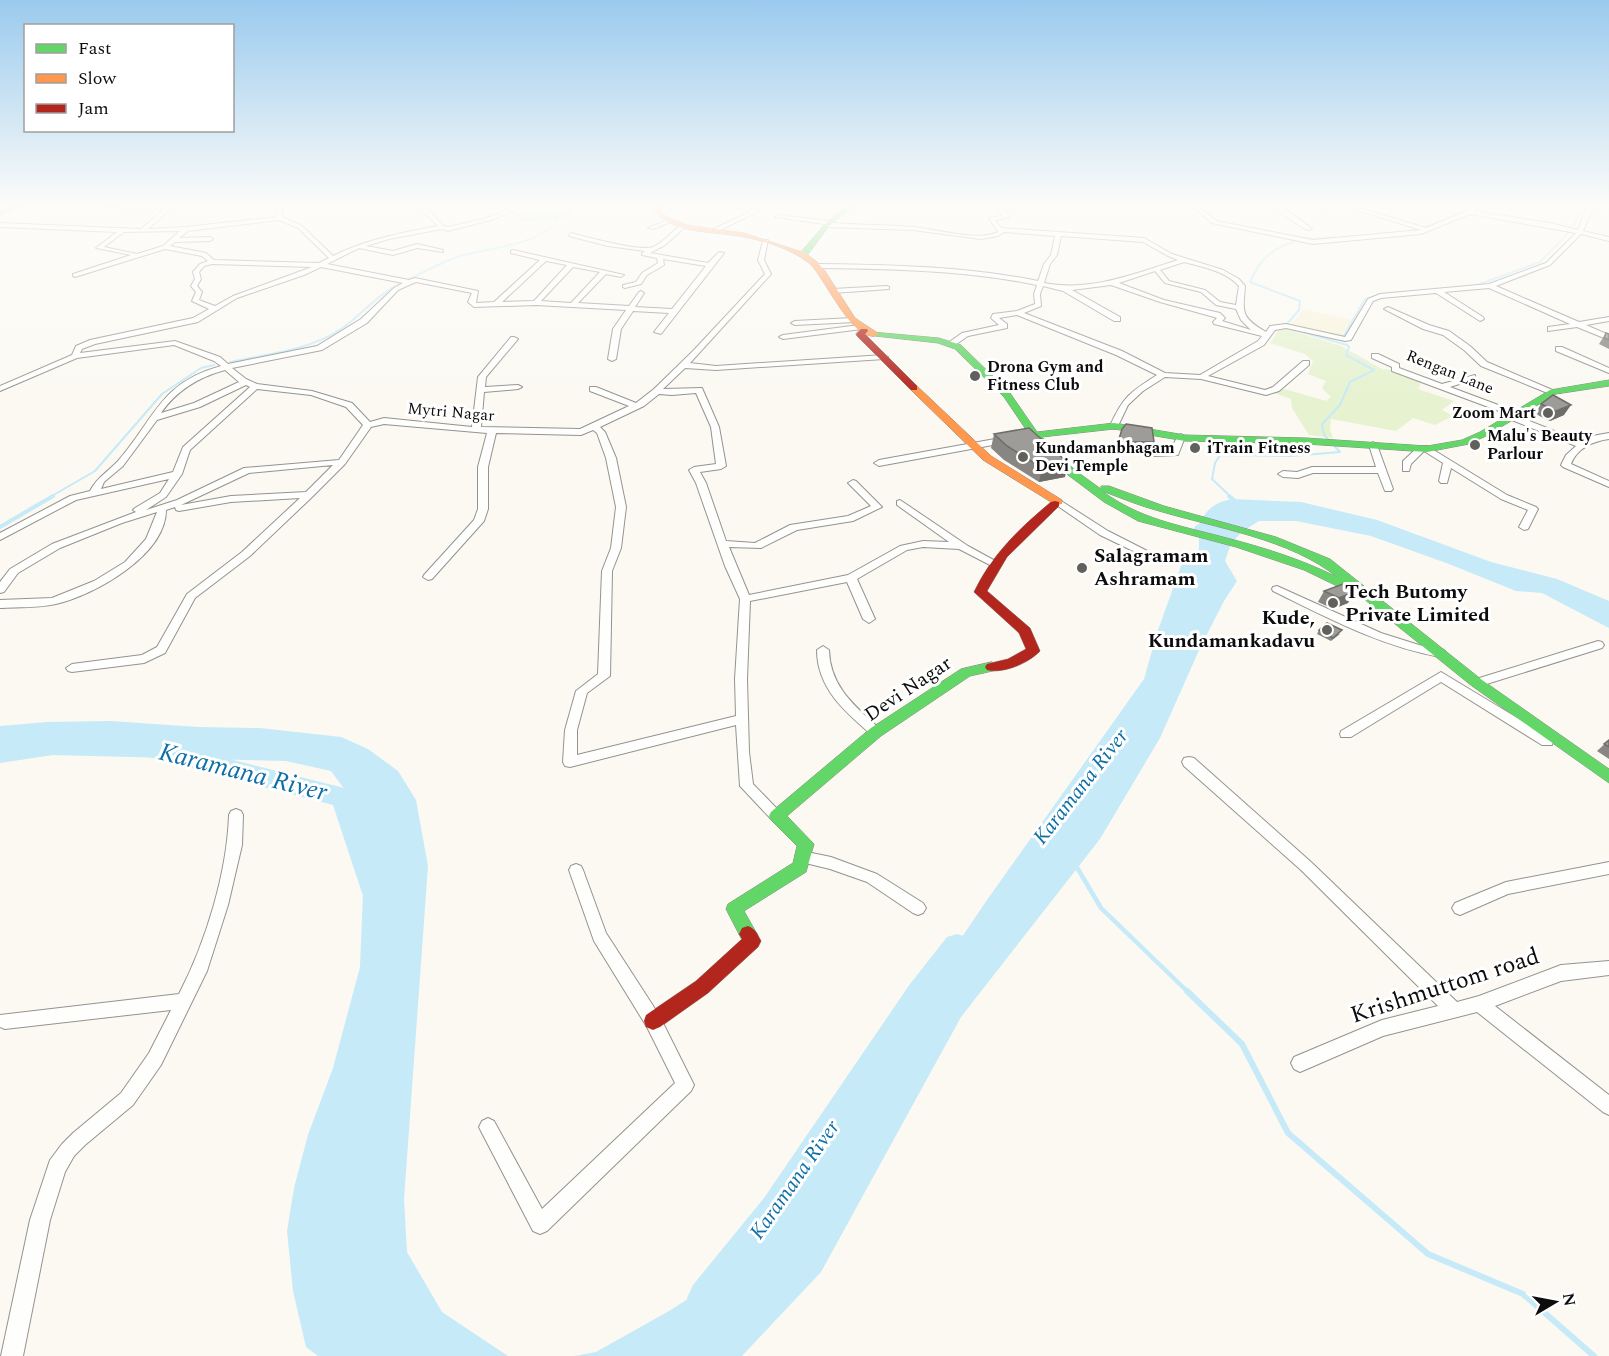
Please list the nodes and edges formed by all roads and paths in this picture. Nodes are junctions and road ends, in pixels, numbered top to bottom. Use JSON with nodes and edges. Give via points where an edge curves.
{"nodes":[{"id":1,"x":96,"y":268,"type":"edge"},
{"id":2,"x":199,"y":268,"type":"edge"},
{"id":3,"x":315,"y":268,"type":"edge"},
{"id":4,"x":339,"y":268,"type":"edge"},
{"id":5,"x":534,"y":268,"type":"edge"},
{"id":6,"x":568,"y":268,"type":"edge"},
{"id":7,"x":586,"y":268,"type":"edge"},
{"id":8,"x":654,"y":268,"type":"edge"},
{"id":9,"x":708,"y":268,"type":"edge"},
{"id":10,"x":765,"y":268,"type":"edge"},
{"id":11,"x":818,"y":268,"type":"edge"},
{"id":12,"x":904,"y":268,"type":"edge"},
{"id":13,"x":1045,"y":268,"type":"edge"},
{"id":14,"x":1156,"y":268,"type":"joint"},
{"id":15,"x":1212,"y":268,"type":"edge"},
{"id":16,"x":1537,"y":268,"type":"edge"},
{"id":17,"x":604,"y":272,"type":"junction"},
{"id":18,"x":75,"y":275,"type":"dead end"},
{"id":19,"x":621,"y":275,"type":"dead end"},
{"id":20,"x":409,"y":282,"type":"junction"},
{"id":21,"x":1040,"y":283,"type":"junction"},
{"id":22,"x":1112,"y":283,"type":"junction"},
{"id":23,"x":625,"y":286,"type":"dead end"},
{"id":24,"x":1490,"y":286,"type":"junction"},
{"id":25,"x":887,"y":288,"type":"dead end"},
{"id":26,"x":1065,"y":289,"type":"junction"},
{"id":27,"x":833,"y":291,"type":"junction"},
{"id":28,"x":1439,"y":292,"type":"junction"},
{"id":29,"x":641,"y":293,"type":"dead end"},
{"id":30,"x":536,"y":303,"type":"junction"},
{"id":31,"x":496,"y":304,"type":"junction"},
{"id":32,"x":574,"y":304,"type":"junction"},
{"id":33,"x":214,"y":308,"type":"junction"},
{"id":34,"x":631,"y":308,"type":"junction"},
{"id":35,"x":1240,"y":308,"type":"junction"},
{"id":36,"x":1388,"y":309,"type":"dead end"},
{"id":37,"x":675,"y":311,"type":"junction"},
{"id":38,"x":1018,"y":313,"type":"junction"},
{"id":39,"x":1609,"y":319,"type":"edge"},
{"id":40,"x":195,"y":320,"type":"junction"},
{"id":41,"x":1117,"y":320,"type":"dead end"},
{"id":42,"x":1480,"y":320,"type":"dead end"},
{"id":43,"x":795,"y":323,"type":"dead end"},
{"id":44,"x":1578,"y":325,"type":"junction"},
{"id":45,"x":858,"y":326,"type":"junction"},
{"id":46,"x":1551,"y":329,"type":"dead end"},
{"id":47,"x":658,"y":332,"type":"dead end"},
{"id":48,"x":1267,"y":336,"type":"junction"},
{"id":49,"x":783,"y":338,"type":"dead end"},
{"id":50,"x":1609,"y":338,"type":"edge"},
{"id":51,"x":514,"y":339,"type":"dead end"},
{"id":52,"x":169,"y":342,"type":"junction"},
{"id":53,"x":952,"y":343,"type":"junction"},
{"id":54,"x":1559,"y":350,"type":"dead end"},
{"id":55,"x":75,"y":356,"type":"junction"},
{"id":56,"x":1375,"y":356,"type":"dead end"},
{"id":57,"x":884,"y":357,"type":"junction"},
{"id":58,"x":612,"y":358,"type":"dead end"},
{"id":59,"x":1306,"y":363,"type":"dead end"},
{"id":60,"x":682,"y":365,"type":"junction"},
{"id":61,"x":227,"y":368,"type":"junction"},
{"id":62,"x":1609,"y":371,"type":"edge"},
{"id":63,"x":1163,"y":375,"type":"junction"},
{"id":64,"x":1201,"y":377,"type":"junction"},
{"id":65,"x":1472,"y":377,"type":"dead end"},
{"id":66,"x":1609,"y":382,"type":"edge"},
{"id":67,"x":250,"y":384,"type":"junction"},
{"id":68,"x":518,"y":387,"type":"dead end"},
{"id":69,"x":1442,"y":387,"type":"junction"},
{"id":70,"x":0,"y":388,"type":"edge"},
{"id":71,"x":593,"y":389,"type":"dead end"},
{"id":72,"x":480,"y":390,"type":"junction"},
{"id":73,"x":657,"y":391,"type":"junction"},
{"id":74,"x":1553,"y":392,"type":"junction"},
{"id":75,"x":636,"y":406,"type":"junction"},
{"id":76,"x":1512,"y":415,"type":"junction"},
{"id":77,"x":153,"y":418,"type":"junction"},
{"id":78,"x":368,"y":425,"type":"junction"},
{"id":79,"x":1114,"y":426,"type":"junction"},
{"id":80,"x":595,"y":427,"type":"junction"},
{"id":81,"x":476,"y":430,"type":"junction"},
{"id":82,"x":492,"y":431,"type":"junction"},
{"id":83,"x":1609,"y":436,"type":"edge"},
{"id":84,"x":1025,"y":437,"type":"junction"},
{"id":85,"x":1181,"y":437,"type":"junction"},
{"id":86,"x":1373,"y":445,"type":"junction"},
{"id":87,"x":1582,"y":445,"type":"junction"},
{"id":88,"x":973,"y":446,"type":"junction"},
{"id":89,"x":1424,"y":449,"type":"junction"},
{"id":90,"x":1156,"y":454,"type":"dead end"},
{"id":91,"x":342,"y":462,"type":"junction"},
{"id":92,"x":1448,"y":463,"type":"junction"},
{"id":93,"x":879,"y":464,"type":"dead end"},
{"id":94,"x":1406,"y":469,"type":"dead end"},
{"id":95,"x":1381,"y":470,"type":"junction"},
{"id":96,"x":1072,"y":473,"type":"junction"},
{"id":97,"x":177,"y":474,"type":"junction"},
{"id":98,"x":1283,"y":474,"type":"dead end"},
{"id":99,"x":1444,"y":481,"type":"dead end"},
{"id":100,"x":853,"y":483,"type":"dead end"},
{"id":101,"x":1609,"y":484,"type":"edge"},
{"id":102,"x":1388,"y":489,"type":"dead end"},
{"id":103,"x":95,"y":491,"type":"junction"},
{"id":104,"x":309,"y":495,"type":"junction"},
{"id":105,"x":900,"y":502,"type":"dead end"},
{"id":106,"x":1058,"y":502,"type":"junction"},
{"id":107,"x":162,"y":511,"type":"junction"},
{"id":108,"x":119,"y":522,"type":"junction"},
{"id":109,"x":1524,"y":527,"type":"dead end"},
{"id":110,"x":0,"y":537,"type":"edge"},
{"id":111,"x":722,"y":544,"type":"junction"},
{"id":112,"x":962,"y":546,"type":"junction"},
{"id":113,"x":1160,"y":560,"type":"dead end"},
{"id":114,"x":994,"y":563,"type":"junction"},
{"id":115,"x":428,"y":577,"type":"dead end"},
{"id":116,"x":851,"y":578,"type":"junction"},
{"id":117,"x":1277,"y":589,"type":"dead end"},
{"id":118,"x":0,"y":591,"type":"edge"},
{"id":119,"x":1364,"y":595,"type":"junction"},
{"id":120,"x":745,"y":599,"type":"junction"},
{"id":121,"x":0,"y":604,"type":"edge"},
{"id":122,"x":869,"y":619,"type":"dead end"},
{"id":123,"x":1598,"y":645,"type":"dead end"},
{"id":124,"x":823,"y":650,"type":"dead end"},
{"id":125,"x":1440,"y":653,"type":"junction"},
{"id":126,"x":72,"y":668,"type":"dead end"},
{"id":127,"x":1477,"y":682,"type":"junction"},
{"id":128,"x":742,"y":719,"type":"junction"},
{"id":129,"x":876,"y":732,"type":"junction"},
{"id":130,"x":1347,"y":734,"type":"dead end"},
{"id":131,"x":1572,"y":752,"type":"junction"},
{"id":132,"x":1189,"y":762,"type":"dead end"},
{"id":133,"x":1609,"y":777,"type":"edge"},
{"id":134,"x":236,"y":815,"type":"dead end"},
{"id":135,"x":777,"y":816,"type":"junction"},
{"id":136,"x":802,"y":857,"type":"junction"},
{"id":137,"x":1609,"y":868,"type":"edge"},
{"id":138,"x":576,"y":870,"type":"dead end"},
{"id":139,"x":918,"y":908,"type":"dead end"},
{"id":140,"x":1460,"y":908,"type":"dead end"},
{"id":141,"x":1609,"y":968,"type":"edge"},
{"id":142,"x":184,"y":1001,"type":"junction"},
{"id":143,"x":1479,"y":1004,"type":"junction"},
{"id":144,"x":1455,"y":1011,"type":"junction"},
{"id":145,"x":5,"y":1021,"type":"dead end"},
{"id":146,"x":652,"y":1021,"type":"junction"},
{"id":147,"x":1300,"y":1063,"type":"dead end"},
{"id":148,"x":1609,"y":1106,"type":"edge"},
{"id":149,"x":488,"y":1127,"type":"dead end"},
{"id":150,"x":12,"y":1356,"type":"edge"}],
"edges":[{"from":1,"to":18,"type":"street"},
{"from":2,"to":33,"type":"street","via":[[195,301]]},
{"from":3,"to":33,"type":"street"},
{"from":4,"to":20,"type":"street"},
{"from":5,"to":31,"type":"street"},
{"from":6,"to":30,"type":"street"},
{"from":7,"to":17,"type":"street"},
{"from":8,"to":23,"type":"street","via":[[644,274],[639,283]]},
{"from":9,"to":37,"type":"street"},
{"from":10,"to":60,"type":"street","name":"Mytri Nagar","via":[[768,274]]},
{"from":11,"to":27,"type":"street"},
{"from":12,"to":21,"type":"street"},
{"from":13,"to":21,"type":"street"},
{"from":14,"to":22,"type":"street"},
{"from":14,"to":35,"type":"street","via":[[1167,282],[1203,291],[1218,304]]},
{"from":15,"to":35,"type":"street","via":[[1242,286]]},
{"from":16,"to":24,"type":"street"},
{"from":17,"to":19,"type":"street"},
{"from":17,"to":32,"type":"street"},
{"from":20,"to":31,"type":"street","via":[[423,280],[476,292],[472,305]]},
{"from":20,"to":61,"type":"street","via":[[391,292],[364,321],[319,348]]},
{"from":21,"to":26,"type":"street"},
{"from":21,"to":38,"type":"street","via":[[1039,305]]},
{"from":22,"to":26,"type":"street"},
{"from":22,"to":48,"type":"street","via":[[1217,315],[1221,318],[1217,322]]},
{"from":24,"to":28,"type":"street"},
{"from":24,"to":44,"type":"street"},
{"from":25,"to":27,"type":"street"},
{"from":26,"to":41,"type":"street"},
{"from":27,"to":45,"type":"street"},
{"from":28,"to":42,"type":"street"},
{"from":28,"to":48,"type":"street","via":[[1370,300],[1345,339],[1286,326],[1273,328]]},
{"from":29,"to":34,"type":"street"},
{"from":30,"to":31,"type":"street"},
{"from":30,"to":32,"type":"street"},
{"from":32,"to":34,"type":"street"},
{"from":33,"to":40,"type":"street"},
{"from":34,"to":37,"type":"street"},
{"from":34,"to":58,"type":"street","via":[[617,329]]},
{"from":35,"to":48,"type":"street","via":[[1249,325]]},
{"from":36,"to":74,"type":"street","via":[[1446,333],[1484,364]]},
{"from":37,"to":47,"type":"street"},
{"from":38,"to":53,"type":"street","via":[[996,316],[1004,326],[974,330]]},
{"from":38,"to":63,"type":"street"},
{"from":39,"to":44,"type":"street"},
{"from":40,"to":52,"type":"street"},
{"from":40,"to":55,"type":"street","via":[[93,342],[79,348]]},
{"from":43,"to":45,"type":"street"},
{"from":44,"to":46,"type":"street"},
{"from":44,"to":50,"type":"street"},
{"from":45,"to":49,"type":"street"},
{"from":45,"to":53,"type":"street","via":[[885,336]]},
{"from":45,"to":57,"type":"street","via":[[865,341]]},
{"from":48,"to":64,"type":"street"},
{"from":51,"to":72,"type":"street","via":[[482,377]]},
{"from":52,"to":55,"type":"street"},
{"from":52,"to":61,"type":"street","via":[[217,359]]},
{"from":53,"to":84,"type":"street","via":[[1007,394]]},
{"from":54,"to":62,"type":"street"},
{"from":55,"to":70,"type":"street"},
{"from":56,"to":69,"type":"street","name":"Rengan Lane","via":[[1396,366],[1395,369]]},
{"from":57,"to":60,"type":"street","via":[[716,368]]},
{"from":57,"to":88,"type":"street"},
{"from":59,"to":64,"type":"street","via":[[1266,393]]},
{"from":60,"to":73,"type":"street","name":"Mytri Nagar"},
{"from":61,"to":67,"type":"street"},
{"from":61,"to":77,"type":"street","via":[[184,385]]},
{"from":63,"to":64,"type":"street"},
{"from":63,"to":79,"type":"street","via":[[1124,404]]},
{"from":65,"to":69,"type":"street"},
{"from":66,"to":74,"type":"street"},
{"from":67,"to":77,"type":"street"},
{"from":67,"to":78,"type":"street","via":[[312,393],[349,405]]},
{"from":67,"to":97,"type":"street","via":[[186,449]]},
{"from":68,"to":72,"type":"street"},
{"from":69,"to":76,"type":"street","name":"Rengan Lane"},
{"from":71,"to":75,"type":"street"},
{"from":72,"to":81,"type":"street"},
{"from":73,"to":75,"type":"street","name":"Mytri Nagar"},
{"from":73,"to":111,"type":"street","via":[[699,390],[706,405],[715,427],[721,466],[693,470]]},
{"from":74,"to":76,"type":"street"},
{"from":75,"to":80,"type":"street","name":"Mytri Nagar"},
{"from":76,"to":87,"type":"street","name":"Rengan Lane"},
{"from":76,"to":89,"type":"street","via":[[1465,442]]},
{"from":77,"to":103,"type":"street"},
{"from":78,"to":81,"type":"street","name":"Mytri Nagar","via":[[384,422]]},
{"from":78,"to":91,"type":"street"},
{"from":79,"to":84,"type":"street"},
{"from":79,"to":85,"type":"street"},
{"from":80,"to":82,"type":"street","name":"Mytri Nagar","via":[[581,432]]},
{"from":80,"to":128,"type":"street","via":[[601,432],[611,458],[621,507],[616,548],[607,572],[604,676],[582,691],[571,730],[570,762]]},
{"from":81,"to":82,"type":"street","name":"Mytri Nagar"},
{"from":82,"to":115,"type":"street","via":[[483,467],[483,509],[479,521]]},
{"from":83,"to":87,"type":"street"},
{"from":84,"to":88,"type":"street"},
{"from":84,"to":96,"type":"street"},
{"from":85,"to":86,"type":"street"},
{"from":85,"to":90,"type":"street","via":[[1175,453]]},
{"from":86,"to":89,"type":"street"},
{"from":86,"to":95,"type":"street"},
{"from":87,"to":101,"type":"street","via":[[1566,465]]},
{"from":88,"to":93,"type":"street"},
{"from":88,"to":106,"type":"street"},
{"from":89,"to":92,"type":"street"},
{"from":89,"to":94,"type":"street","via":[[1406,463]]},
{"from":91,"to":104,"type":"street"},
{"from":91,"to":108,"type":"street","via":[[248,470],[180,502]]},
{"from":92,"to":99,"type":"street"},
{"from":92,"to":109,"type":"street","via":[[1533,510]]},
{"from":95,"to":98,"type":"street"},
{"from":95,"to":102,"type":"street"},
{"from":96,"to":119,"type":"street","via":[[1142,519],[1308,567]]},
{"from":96,"to":119,"type":"street","via":[[1116,493],[1305,551],[1346,576]]},
{"from":97,"to":103,"type":"street"},
{"from":97,"to":108,"type":"street","via":[[163,495]]},
{"from":100,"to":111,"type":"street","via":[[877,507],[850,519],[794,527],[757,546]]},
{"from":103,"to":110,"type":"street","via":[[49,508]]},
{"from":104,"to":107,"type":"street","via":[[231,499]]},
{"from":104,"to":126,"type":"street","via":[[246,554],[191,596],[167,643],[157,654]]},
{"from":105,"to":112,"type":"street"},
{"from":106,"to":113,"type":"street","via":[[1104,533]]},
{"from":106,"to":114,"type":"street","name":"Devi Nagar"},
{"from":107,"to":108,"type":"street"},
{"from":107,"to":121,"type":"street","via":[[151,540],[129,564],[98,583],[54,601]]},
{"from":108,"to":118,"type":"street","via":[[57,546],[14,571]]},
{"from":111,"to":120,"type":"street"},
{"from":112,"to":114,"type":"street"},
{"from":112,"to":116,"type":"street","via":[[914,546]]},
{"from":114,"to":129,"type":"street","name":"Devi Nagar","via":[[980,592],[1025,631],[1033,651],[1012,663],[966,672]]},
{"from":116,"to":120,"type":"street"},
{"from":116,"to":122,"type":"street"},
{"from":117,"to":125,"type":"street","via":[[1407,647]]},
{"from":119,"to":125,"type":"street"},
{"from":120,"to":128,"type":"street"},
{"from":123,"to":127,"type":"street"},
{"from":124,"to":129,"type":"street","via":[[822,659],[834,692]]},
{"from":125,"to":127,"type":"street"},
{"from":127,"to":131,"type":"street"},
{"from":128,"to":135,"type":"street","via":[[747,786]]},
{"from":129,"to":135,"type":"street","name":"Devi Nagar"},
{"from":130,"to":131,"type":"street","via":[[1441,676],[1565,753]]},
{"from":131,"to":133,"type":"street"},
{"from":132,"to":144,"type":"street","via":[[1306,866]]},
{"from":134,"to":142,"type":"street","via":[[235,845],[220,905],[199,971]]},
{"from":135,"to":136,"type":"street","via":[[806,844]]},
{"from":136,"to":139,"type":"street","via":[[831,862],[872,878]]},
{"from":136,"to":146,"type":"street","via":[[800,867],[735,909],[752,941],[702,987]]},
{"from":137,"to":140,"type":"street","via":[[1506,888]]},
{"from":138,"to":146,"type":"street","via":[[599,936]]},
{"from":141,"to":143,"type":"street","name":"Krishmuttom road","via":[[1561,974]]},
{"from":142,"to":145,"type":"street"},
{"from":142,"to":150,"type":"street","via":[[140,1083],[79,1139],[57,1167],[40,1220]]},
{"from":143,"to":144,"type":"street","name":"Krishmuttom road"},
{"from":143,"to":148,"type":"street"},
{"from":144,"to":147,"type":"street","name":"Krishmuttom road","via":[[1382,1028]]},
{"from":146,"to":149,"type":"street","via":[[685,1085],[540,1224]]}]}
